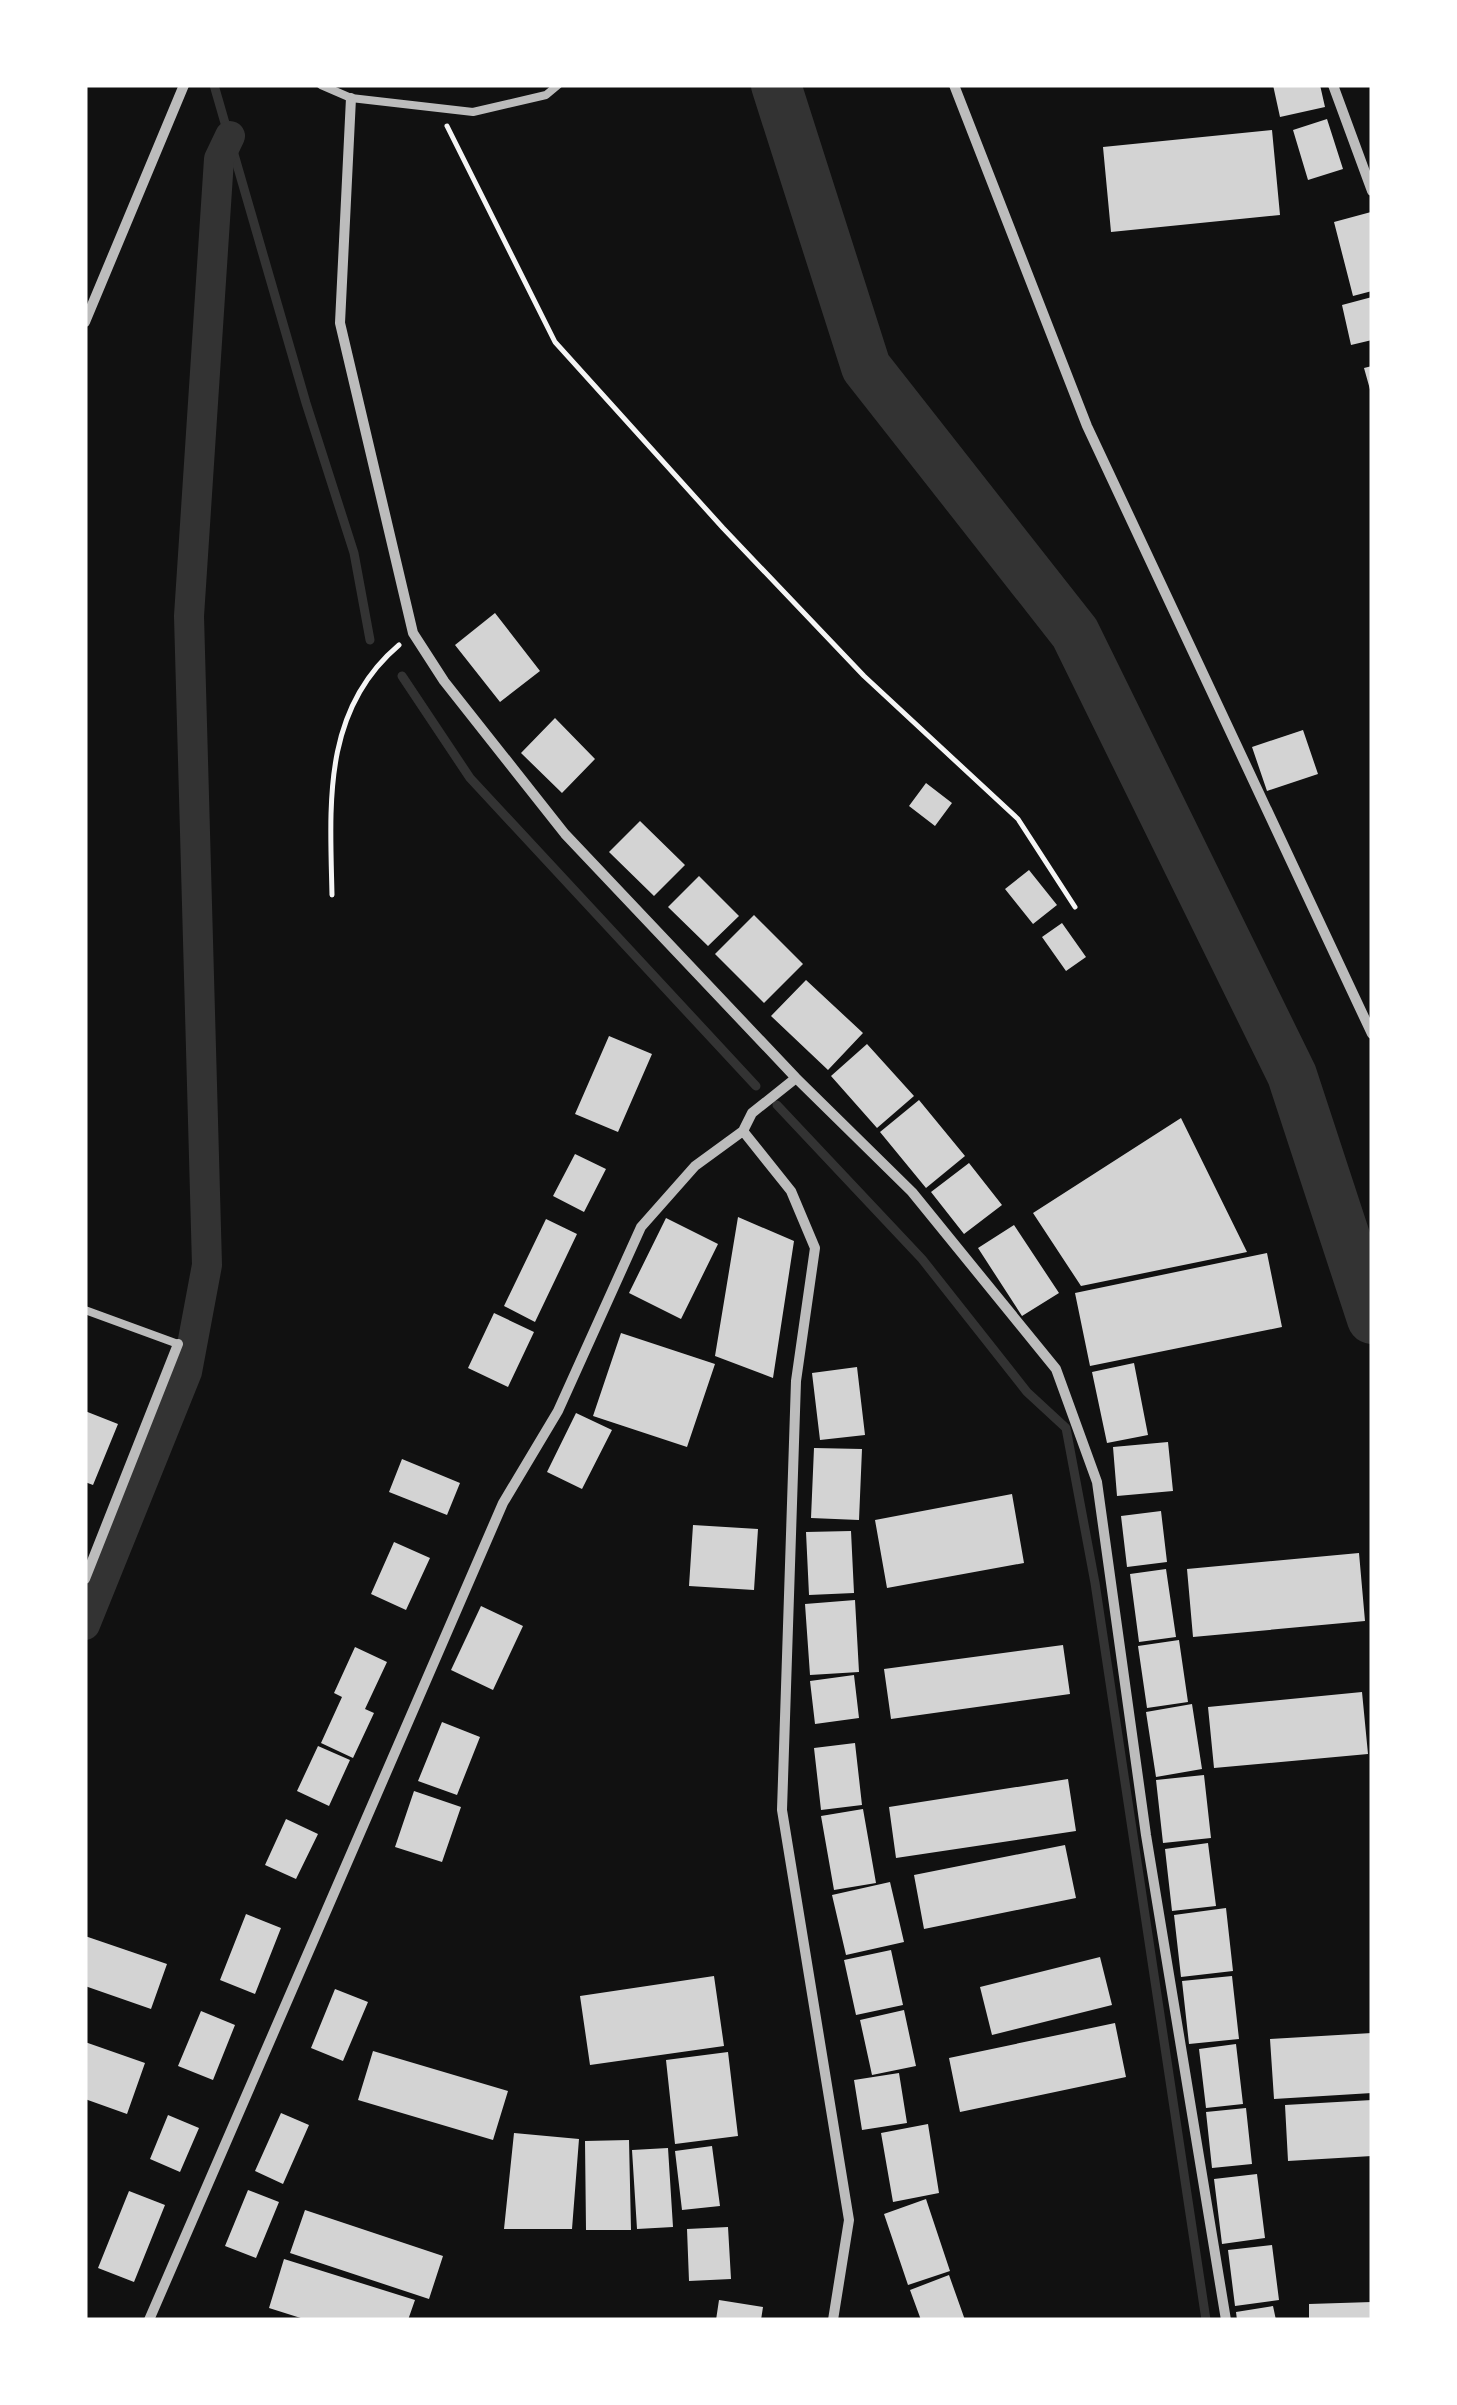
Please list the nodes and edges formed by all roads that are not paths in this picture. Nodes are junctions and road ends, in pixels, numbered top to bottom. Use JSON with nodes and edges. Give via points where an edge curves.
{"nodes":[{"id":1,"x":184,"y":85,"type":"edge"},
{"id":2,"x":321,"y":85,"type":"edge"},
{"id":3,"x":558,"y":85,"type":"edge"},
{"id":4,"x":954,"y":85,"type":"edge"},
{"id":5,"x":1333,"y":85,"type":"edge"},
{"id":6,"x":351,"y":98,"type":"junction"},
{"id":7,"x":1372,"y":191,"type":"edge"},
{"id":8,"x":85,"y":322,"type":"edge"},
{"id":9,"x":1372,"y":1034,"type":"edge"},
{"id":10,"x":796,"y":1078,"type":"junction"},
{"id":11,"x":744,"y":1131,"type":"junction"},
{"id":12,"x":85,"y":1310,"type":"edge"},
{"id":13,"x":178,"y":1344,"type":"joint"},
{"id":14,"x":85,"y":1579,"type":"edge"},
{"id":15,"x":148,"y":2320,"type":"edge"},
{"id":16,"x":833,"y":2320,"type":"edge"},
{"id":17,"x":1226,"y":2320,"type":"edge"}],
"edges":[{"from":1,"to":8,"type":"street"},
{"from":2,"to":6,"type":"lane"},
{"from":3,"to":6,"type":"lane","via":[[473,112]]},
{"from":4,"to":9,"type":"street","via":[[1087,426]]},
{"from":5,"to":7,"type":"street"},
{"from":6,"to":10,"type":"street","via":[[340,323],[413,633],[566,834]]},
{"from":10,"to":11,"type":"street","via":[[752,1113]]},
{"from":10,"to":17,"type":"street","via":[[912,1192],[1056,1369],[1097,1482],[1146,1835]]},
{"from":11,"to":15,"type":"street","via":[[695,1166],[641,1226],[558,1411],[503,1502]]},
{"from":11,"to":16,"type":"street","via":[[791,1192],[816,1248],[796,1382],[782,1810],[849,2220]]},
{"from":12,"to":13,"type":"lane"},
{"from":13,"to":14,"type":"street"}]}
